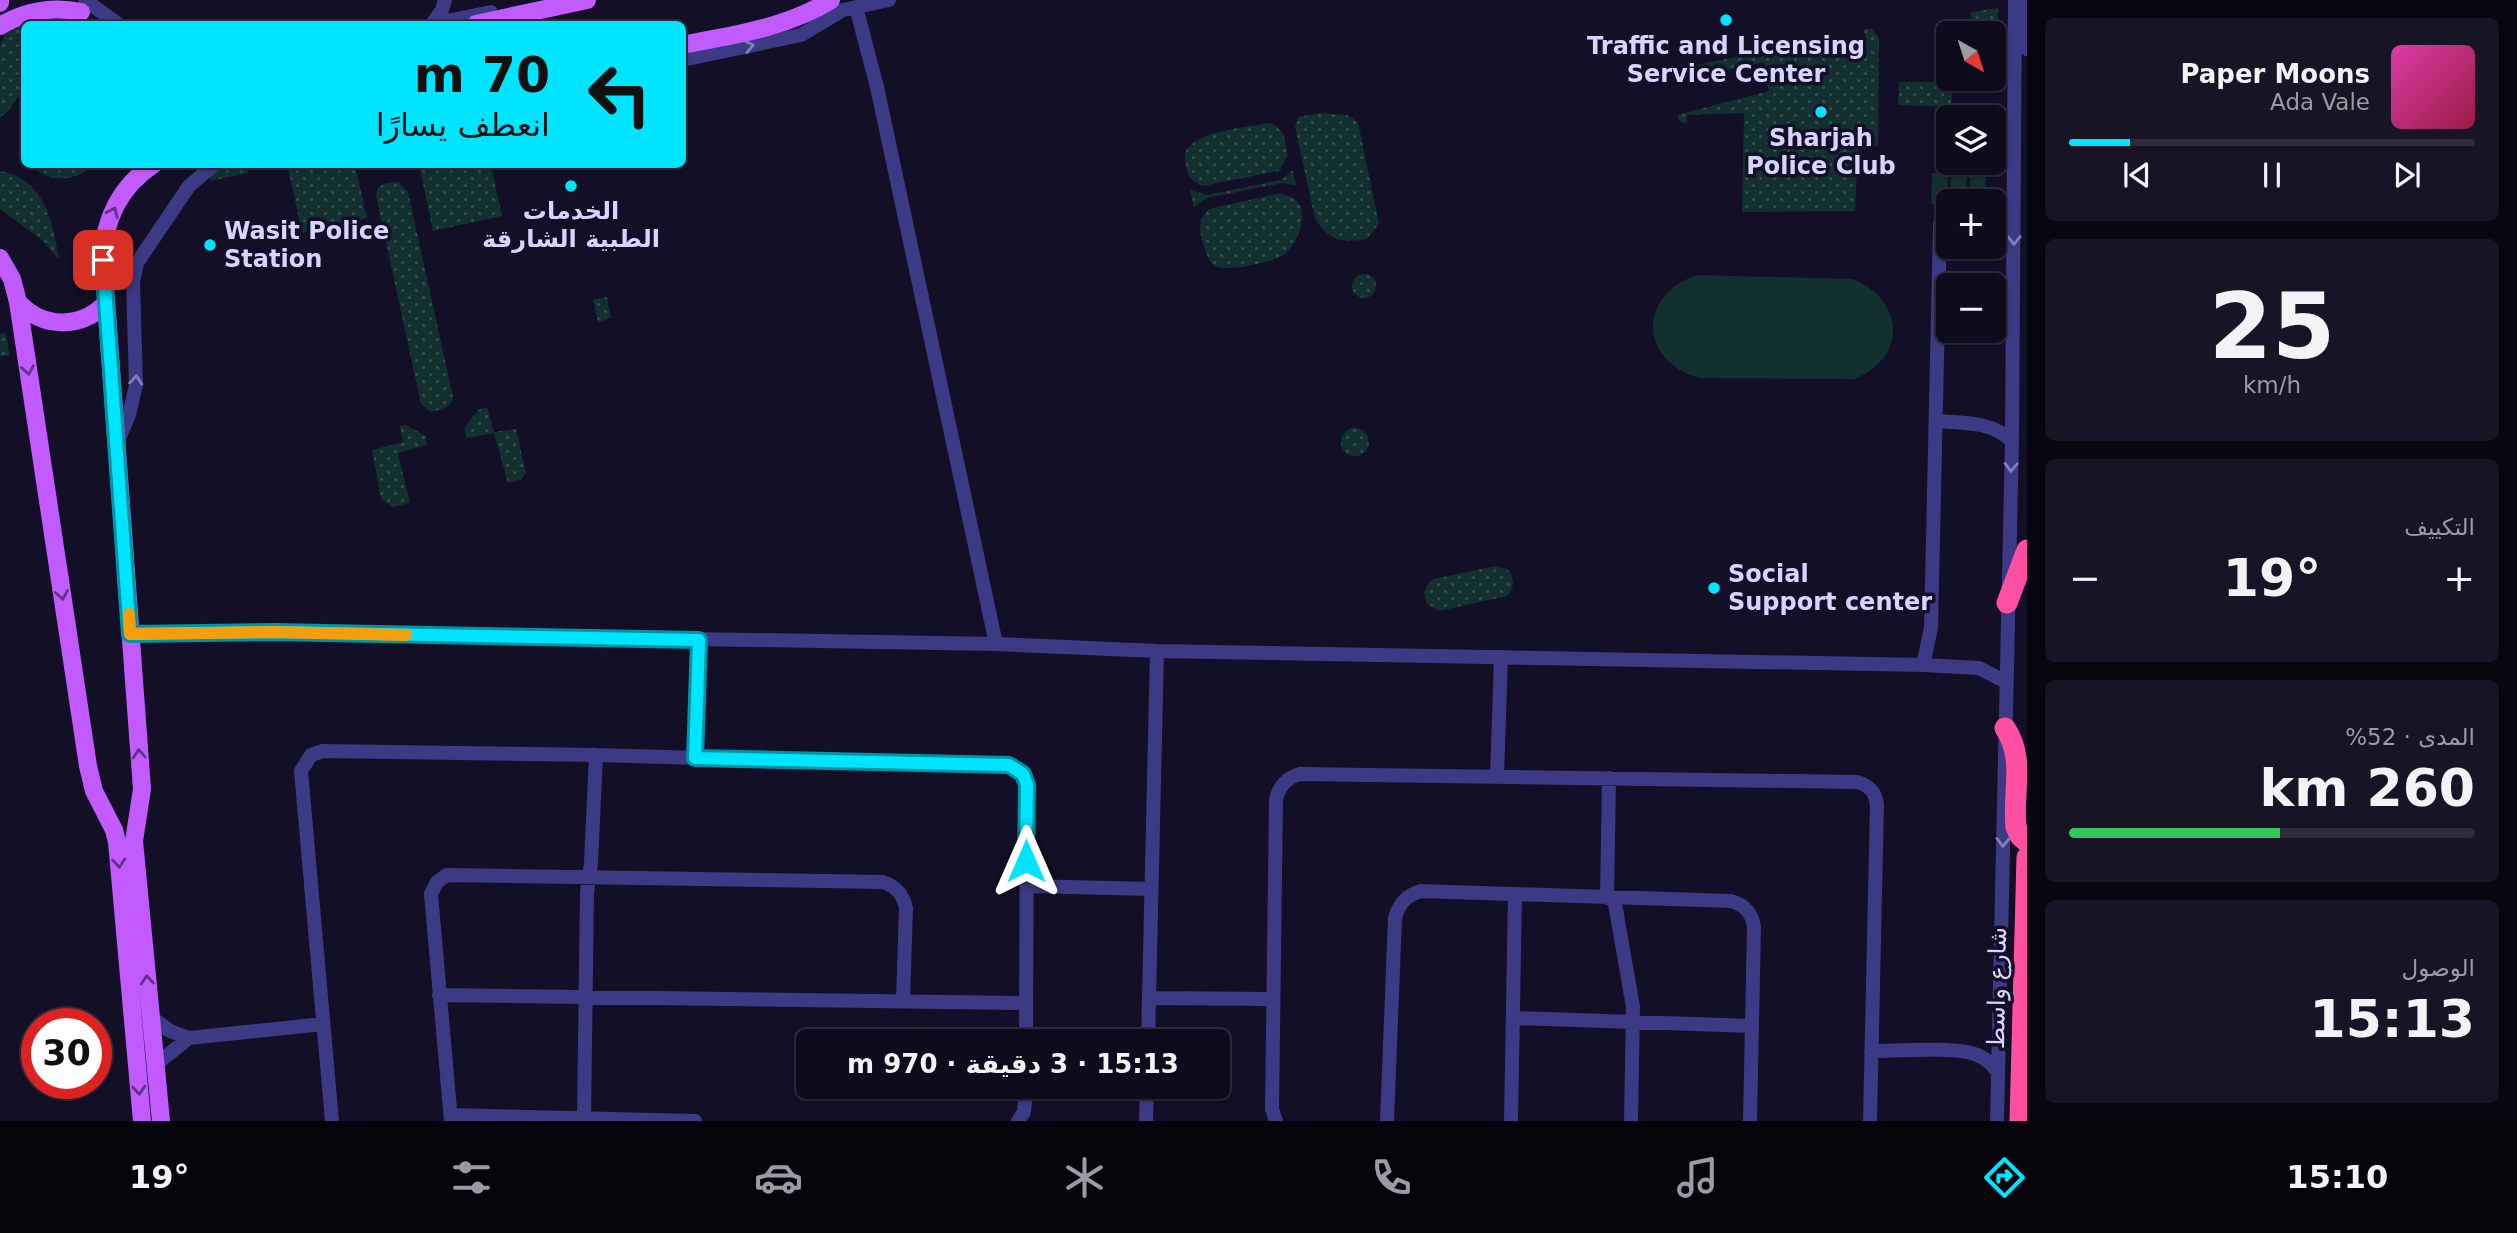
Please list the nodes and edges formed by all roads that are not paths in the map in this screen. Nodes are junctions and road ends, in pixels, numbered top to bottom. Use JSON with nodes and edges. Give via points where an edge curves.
{"nodes":[{"id":1,"x":447,"y":0,"type":"edge"},
{"id":2,"x":587,"y":0,"type":"edge"},
{"id":3,"x":831,"y":0,"type":"edge"},
{"id":4,"x":889,"y":0,"type":"edge"},
{"id":5,"x":2015,"y":0,"type":"edge"},
{"id":6,"x":2025,"y":0,"type":"edge"},
{"id":7,"x":544,"y":4,"type":"edge"},
{"id":8,"x":856,"y":7,"type":"junction"},
{"id":9,"x":83,"y":9,"type":"edge"},
{"id":10,"x":111,"y":21,"type":"edge"},
{"id":11,"x":434,"y":21,"type":"edge"},
{"id":12,"x":472,"y":21,"type":"edge"},
{"id":13,"x":0,"y":26,"type":"edge"},
{"id":14,"x":686,"y":45,"type":"edge"},
{"id":15,"x":2027,"y":49,"type":"edge"},
{"id":16,"x":686,"y":59,"type":"edge"},
{"id":17,"x":148,"y":168,"type":"edge"},
{"id":18,"x":210,"y":168,"type":"edge"},
{"id":19,"x":0,"y":258,"type":"edge"},
{"id":20,"x":1939,"y":259,"type":"edge"},
{"id":21,"x":18,"y":302,"type":"junction"},
{"id":22,"x":106,"y":303,"type":"junction"},
{"id":23,"x":2013,"y":406,"type":"junction"},
{"id":24,"x":1937,"y":421,"type":"junction"},
{"id":25,"x":1984,"y":424,"type":"junction"},
{"id":26,"x":2012,"y":441,"type":"junction"},
{"id":27,"x":116,"y":444,"type":"junction"},
{"id":28,"x":2027,"y":550,"type":"edge"},
{"id":29,"x":2007,"y":603,"type":"junction"},
{"id":30,"x":130,"y":634,"type":"junction"},
{"id":31,"x":699,"y":640,"type":"junction"},
{"id":32,"x":996,"y":645,"type":"junction"},
{"id":33,"x":2007,"y":650,"type":"junction"},
{"id":34,"x":1157,"y":651,"type":"junction"},
{"id":35,"x":1501,"y":657,"type":"junction"},
{"id":36,"x":1923,"y":665,"type":"junction"},
{"id":37,"x":1979,"y":668,"type":"junction"},
{"id":38,"x":2006,"y":682,"type":"junction"},
{"id":39,"x":2005,"y":728,"type":"junction"},
{"id":40,"x":596,"y":755,"type":"junction"},
{"id":41,"x":695,"y":758,"type":"junction"},
{"id":42,"x":1497,"y":776,"type":"junction"},
{"id":43,"x":1609,"y":778,"type":"junction"},
{"id":44,"x":134,"y":835,"type":"junction"},
{"id":45,"x":116,"y":836,"type":"junction"},
{"id":46,"x":2027,"y":842,"type":"edge"},
{"id":47,"x":2027,"y":857,"type":"edge"},
{"id":48,"x":589,"y":877,"type":"junction"},
{"id":49,"x":1026,"y":886,"type":"junction"},
{"id":50,"x":1151,"y":889,"type":"junction"},
{"id":51,"x":1515,"y":895,"type":"junction"},
{"id":52,"x":1611,"y":898,"type":"junction"},
{"id":53,"x":439,"y":995,"type":"junction"},
{"id":54,"x":584,"y":997,"type":"junction"},
{"id":55,"x":1149,"y":998,"type":"junction"},
{"id":56,"x":1273,"y":999,"type":"junction"},
{"id":57,"x":903,"y":1001,"type":"junction"},
{"id":58,"x":1026,"y":1003,"type":"junction"},
{"id":59,"x":151,"y":1017,"type":"junction"},
{"id":60,"x":1513,"y":1018,"type":"junction"},
{"id":61,"x":1633,"y":1022,"type":"junction"},
{"id":62,"x":323,"y":1024,"type":"junction"},
{"id":63,"x":1752,"y":1026,"type":"junction"},
{"id":64,"x":1026,"y":1029,"type":"edge"},
{"id":65,"x":1148,"y":1029,"type":"edge"},
{"id":66,"x":1999,"y":1034,"type":"junction"},
{"id":67,"x":189,"y":1038,"type":"junction"},
{"id":68,"x":1871,"y":1051,"type":"junction"},
{"id":69,"x":1973,"y":1053,"type":"junction"},
{"id":70,"x":155,"y":1065,"type":"junction"},
{"id":71,"x":1998,"y":1072,"type":"junction"},
{"id":72,"x":1025,"y":1099,"type":"edge"},
{"id":73,"x":1147,"y":1099,"type":"edge"},
{"id":74,"x":451,"y":1118,"type":"edge"},
{"id":75,"x":584,"y":1118,"type":"junction"},
{"id":76,"x":142,"y":1121,"type":"edge"},
{"id":77,"x":161,"y":1121,"type":"edge"},
{"id":78,"x":332,"y":1121,"type":"edge"},
{"id":79,"x":695,"y":1121,"type":"edge"},
{"id":80,"x":1018,"y":1121,"type":"edge"},
{"id":81,"x":1146,"y":1121,"type":"edge"},
{"id":82,"x":1276,"y":1121,"type":"edge"},
{"id":83,"x":1387,"y":1121,"type":"edge"},
{"id":84,"x":1511,"y":1121,"type":"edge"},
{"id":85,"x":1631,"y":1121,"type":"edge"},
{"id":86,"x":1750,"y":1121,"type":"edge"},
{"id":87,"x":1870,"y":1121,"type":"edge"},
{"id":88,"x":1997,"y":1121,"type":"edge"},
{"id":89,"x":2020,"y":1121,"type":"edge"}],
"edges":[{"from":1,"to":11,"type":"street"},
{"from":1,"to":12,"type":"street"},
{"from":2,"to":7,"type":"main road"},
{"from":3,"to":14,"type":"main road","via":[[784,22]]},
{"from":4,"to":8,"type":"street"},
{"from":5,"to":23,"type":"street","one_way":true},
{"from":6,"to":15,"type":"street"},
{"from":7,"to":12,"type":"main road"},
{"from":16,"to":8,"type":"street","one_way":true,"via":[[801,35]]},
{"from":8,"to":32,"type":"street"},
{"from":9,"to":10,"type":"street"},
{"from":9,"to":13,"type":"main road","via":[[39,11]]},
{"from":22,"to":17,"type":"main road","one_way":true,"via":[[103,248],[107,225],[124,192]]},
{"from":27,"to":18,"type":"street","one_way":true,"via":[[136,385],[133,282],[137,262],[189,186]]},
{"from":19,"to":21,"type":"main road"},
{"from":20,"to":24,"type":"street"},
{"from":21,"to":22,"type":"main road","via":[[37,317],[61,323],[87,318]]},
{"from":21,"to":45,"type":"main road","one_way":true,"via":[[88,766]]},
{"from":22,"to":27,"type":"main road"},
{"from":23,"to":25,"type":"street"},
{"from":23,"to":26,"type":"street"},
{"from":24,"to":25,"type":"street"},
{"from":24,"to":36,"type":"street","via":[[1931,628]]},
{"from":25,"to":26,"type":"street"},
{"from":26,"to":29,"type":"street","one_way":true},
{"from":27,"to":30,"type":"main road"},
{"from":28,"to":29,"type":"highway"},
{"from":29,"to":33,"type":"street"},
{"from":30,"to":31,"type":"street","via":[[274,632]]},
{"from":44,"to":30,"type":"main road","one_way":true,"via":[[142,789]]},
{"from":31,"to":32,"type":"street"},
{"from":31,"to":41,"type":"street"},
{"from":32,"to":34,"type":"street"},
{"from":33,"to":37,"type":"street"},
{"from":33,"to":38,"type":"street"},
{"from":34,"to":35,"type":"street"},
{"from":34,"to":50,"type":"street"},
{"from":35,"to":36,"type":"street"},
{"from":35,"to":42,"type":"street"},
{"from":36,"to":37,"type":"street"},
{"from":37,"to":38,"type":"street"},
{"from":38,"to":39,"type":"street"},
{"from":39,"to":46,"type":"highway","via":[[2017,755],[2016,827]]},
{"from":39,"to":66,"type":"street","one_way":true},
{"from":40,"to":41,"type":"street"},
{"from":40,"to":48,"type":"street"},
{"from":40,"to":62,"type":"street","via":[[323,751],[306,760],[301,771]]},
{"from":41,"to":49,"type":"street","via":[[1009,765],[1023,774],[1027,785]]},
{"from":42,"to":43,"type":"street"},
{"from":42,"to":56,"type":"street","via":[[1300,774],[1286,780],[1276,800]]},
{"from":43,"to":52,"type":"street"},
{"from":43,"to":68,"type":"street","via":[[1857,782],[1869,787],[1877,804]]},
{"from":44,"to":45,"type":"main road"},
{"from":59,"to":44,"type":"main road","one_way":true},
{"from":45,"to":76,"type":"main road","one_way":true},
{"from":47,"to":89,"type":"highway","name":"شارع واسط"},
{"from":48,"to":53,"type":"street","via":[[454,874],[441,878],[431,894]]},
{"from":48,"to":54,"type":"street"},
{"from":48,"to":57,"type":"street","via":[[883,882],[901,894],[906,908]]},
{"from":49,"to":50,"type":"street"},
{"from":49,"to":58,"type":"street"},
{"from":50,"to":55,"type":"street"},
{"from":51,"to":52,"type":"street"},
{"from":51,"to":60,"type":"street"},
{"from":51,"to":83,"type":"street","via":[[1421,891],[1401,903],[1395,918]]},
{"from":52,"to":61,"type":"street","via":[[1632,993]]},
{"from":52,"to":63,"type":"street","via":[[1731,901],[1744,907],[1754,927]]},
{"from":53,"to":54,"type":"street"},
{"from":53,"to":74,"type":"street"},
{"from":54,"to":57,"type":"street"},
{"from":54,"to":75,"type":"street"},
{"from":55,"to":56,"type":"street"},
{"from":55,"to":65,"type":"street"},
{"from":56,"to":82,"type":"street","via":[[1272,1109]]},
{"from":57,"to":58,"type":"street"},
{"from":58,"to":64,"type":"street"},
{"from":59,"to":67,"type":"street"},
{"from":59,"to":70,"type":"main road"},
{"from":60,"to":61,"type":"street"},
{"from":60,"to":84,"type":"street"},
{"from":61,"to":63,"type":"street"},
{"from":61,"to":85,"type":"street"},
{"from":62,"to":67,"type":"street"},
{"from":62,"to":78,"type":"street"},
{"from":63,"to":86,"type":"street"},
{"from":66,"to":69,"type":"street"},
{"from":66,"to":71,"type":"street"},
{"from":67,"to":70,"type":"street"},
{"from":68,"to":69,"type":"street"},
{"from":68,"to":87,"type":"street"},
{"from":69,"to":71,"type":"street"},
{"from":70,"to":77,"type":"main road"},
{"from":71,"to":88,"type":"street"},
{"from":72,"to":80,"type":"street"},
{"from":73,"to":81,"type":"street"},
{"from":74,"to":75,"type":"street"},
{"from":75,"to":79,"type":"street"}]}
